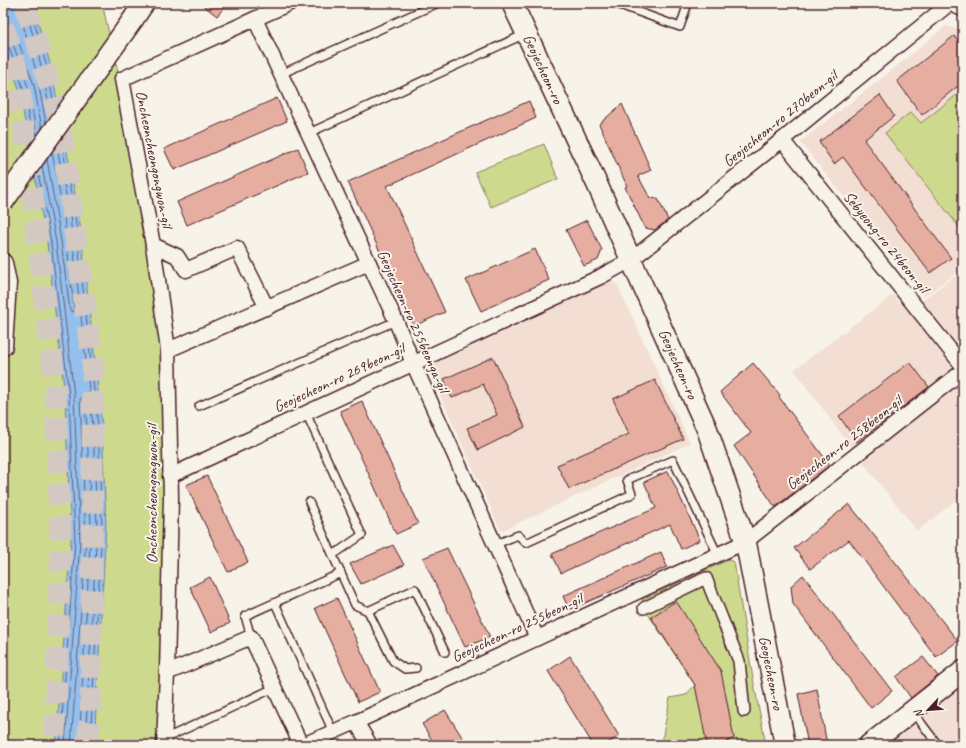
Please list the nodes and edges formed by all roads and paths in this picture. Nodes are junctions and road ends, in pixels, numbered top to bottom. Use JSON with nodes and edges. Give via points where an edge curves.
{"nodes":[{"id":1,"x":290,"y":3,"type":"edge"},
{"id":2,"x":438,"y":3,"type":"edge"},
{"id":3,"x":512,"y":3,"type":"edge"},
{"id":4,"x":614,"y":3,"type":"edge"},
{"id":5,"x":688,"y":3,"type":"edge"},
{"id":6,"x":950,"y":3,"type":"edge"},
{"id":7,"x":956,"y":3,"type":"edge"},
{"id":8,"x":963,"y":6,"type":"edge"},
{"id":9,"x":139,"y":10,"type":"edge"},
{"id":10,"x":255,"y":18,"type":"junction"},
{"id":11,"x":527,"y":33,"type":"junction"},
{"id":12,"x":282,"y":74,"type":"junction"},
{"id":13,"x":308,"y":133,"type":"junction"},
{"id":14,"x":782,"y":140,"type":"junction"},
{"id":15,"x":3,"y":202,"type":"edge"},
{"id":16,"x":153,"y":245,"type":"junction"},
{"id":17,"x":631,"y":260,"type":"junction"},
{"id":18,"x":3,"y":263,"type":"edge"},
{"id":19,"x":370,"y":263,"type":"junction"},
{"id":20,"x":267,"y":308,"type":"junction"},
{"id":21,"x":396,"y":321,"type":"junction"},
{"id":22,"x":3,"y":346,"type":"edge"},
{"id":23,"x":168,"y":350,"type":"junction"},
{"id":24,"x":413,"y":363,"type":"junction"},
{"id":25,"x":963,"y":366,"type":"edge"},
{"id":26,"x":963,"y":371,"type":"edge"},
{"id":27,"x":199,"y":406,"type":"dead end"},
{"id":28,"x":306,"y":413,"type":"junction"},
{"id":29,"x":170,"y":476,"type":"junction"},
{"id":30,"x":309,"y":502,"type":"dead end"},
{"id":31,"x":745,"y":542,"type":"junction"},
{"id":32,"x":494,"y":545,"type":"junction"},
{"id":33,"x":333,"y":555,"type":"junction"},
{"id":34,"x":718,"y":555,"type":"junction"},
{"id":35,"x":341,"y":573,"type":"junction"},
{"id":36,"x":275,"y":603,"type":"junction"},
{"id":37,"x":644,"y":608,"type":"dead end"},
{"id":38,"x":368,"y":611,"type":"junction"},
{"id":39,"x":251,"y":636,"type":"junction"},
{"id":40,"x":537,"y":638,"type":"junction"},
{"id":41,"x":445,"y":652,"type":"dead end"},
{"id":42,"x":416,"y":668,"type":"dead end"},
{"id":43,"x":963,"y":671,"type":"edge"},
{"id":44,"x":167,"y":673,"type":"junction"},
{"id":45,"x":274,"y":688,"type":"junction"},
{"id":46,"x":744,"y":710,"type":"dead end"},
{"id":47,"x":912,"y":711,"type":"junction"},
{"id":48,"x":356,"y":722,"type":"junction"},
{"id":49,"x":333,"y":732,"type":"junction"},
{"id":50,"x":164,"y":742,"type":"edge"},
{"id":51,"x":302,"y":745,"type":"edge"},
{"id":52,"x":370,"y":745,"type":"edge"},
{"id":53,"x":785,"y":745,"type":"edge"},
{"id":54,"x":869,"y":745,"type":"edge"},
{"id":55,"x":938,"y":745,"type":"edge"}],
"edges":[{"from":1,"to":10,"type":"street"},
{"from":2,"to":12,"type":"lane"},
{"from":3,"to":11,"type":"main road","name":"Geojecheon-ro"},
{"from":4,"to":5,"type":"lane","via":[[680,27]]},
{"from":6,"to":14,"type":"street","name":"Geojecheon-ro 270beon-gil"},
{"from":7,"to":8,"type":"main road"},
{"from":9,"to":15,"type":"main road","bridge":true},
{"from":10,"to":12,"type":"street","name":"Geojecheon-ro 255beonga-gil"},
{"from":10,"to":16,"type":"street","name":"Oncheoncheongongwon-gil","via":[[122,79]]},
{"from":11,"to":13,"type":"lane"},
{"from":11,"to":17,"type":"main road","name":"Geojecheon-ro"},
{"from":12,"to":13,"type":"street","name":"Geojecheon-ro 255beonga-gil"},
{"from":13,"to":19,"type":"street","name":"Geojecheon-ro 255beonga-gil"},
{"from":14,"to":17,"type":"street","name":"Geojecheon-ro 270beon-gil"},
{"from":14,"to":25,"type":"street","name":"Sebyeong-ro 24beon-gil"},
{"from":16,"to":20,"type":"street","name":"Oncheoncheongongwon-gil","via":[[177,256],[186,270],[237,248]]},
{"from":16,"to":23,"type":"street","name":"Oncheoncheongongwon-gil"},
{"from":17,"to":24,"type":"street","name":"Geojecheon-ro 269beon-gil"},
{"from":17,"to":31,"type":"main road","name":"Geojecheon-ro","via":[[707,429]]},
{"from":18,"to":22,"type":"street","via":[[7,282]]},
{"from":19,"to":20,"type":"street"},
{"from":19,"to":21,"type":"street","name":"Geojecheon-ro 255beonga-gil"},
{"from":20,"to":23,"type":"street"},
{"from":21,"to":24,"type":"street","name":"Geojecheon-ro 255beonga-gil"},
{"from":21,"to":27,"type":"lane"},
{"from":23,"to":29,"type":"street","name":"Oncheoncheongongwon-gil"},
{"from":24,"to":28,"type":"street","name":"Geojecheon-ro 269beon-gil"},
{"from":24,"to":32,"type":"street","name":"Geojecheon-ro 255beonga-gil"},
{"from":26,"to":31,"type":"street","name":"Geojecheon-ro 258beon-gil"},
{"from":28,"to":29,"type":"street","name":"Geojecheon-ro 269beon-gil"},
{"from":28,"to":33,"type":"lane","via":[[362,535]]},
{"from":29,"to":44,"type":"street","name":"Oncheoncheongongwon-gil"},
{"from":30,"to":33,"type":"lane"},
{"from":31,"to":34,"type":"street","name":"Geojecheon-ro 255beon-gil"},
{"from":31,"to":53,"type":"main road","name":"Geojecheon-ro"},
{"from":32,"to":34,"type":"lane","via":[[518,535],[526,543],[632,494],[627,480],[674,460]]},
{"from":32,"to":40,"type":"street","name":"Geojecheon-ro 255beonga-gil"},
{"from":33,"to":35,"type":"lane"},
{"from":34,"to":40,"type":"street","name":"Geojecheon-ro 255beon-gil"},
{"from":35,"to":36,"type":"lane"},
{"from":35,"to":38,"type":"lane","via":[[355,605]]},
{"from":36,"to":39,"type":"lane","via":[[245,616]]},
{"from":36,"to":49,"type":"lane"},
{"from":37,"to":46,"type":"street","via":[[706,578],[739,661]]},
{"from":38,"to":41,"type":"lane","via":[[415,589]]},
{"from":38,"to":42,"type":"lane","via":[[393,661],[405,669]]},
{"from":39,"to":44,"type":"street"},
{"from":39,"to":45,"type":"street"},
{"from":40,"to":48,"type":"street","name":"Geojecheon-ro 255beon-gil"},
{"from":43,"to":47,"type":"main road"},
{"from":44,"to":50,"type":"street","name":"Oncheoncheongongwon-gil"},
{"from":45,"to":50,"type":"lane"},
{"from":45,"to":51,"type":"street"},
{"from":47,"to":54,"type":"main road"},
{"from":47,"to":55,"type":"lane"},
{"from":48,"to":49,"type":"street","name":"Geojecheon-ro 255beon-gil"},
{"from":48,"to":52,"type":"street"},
{"from":49,"to":51,"type":"street","name":"Geojecheon-ro 255beon-gil"}]}
